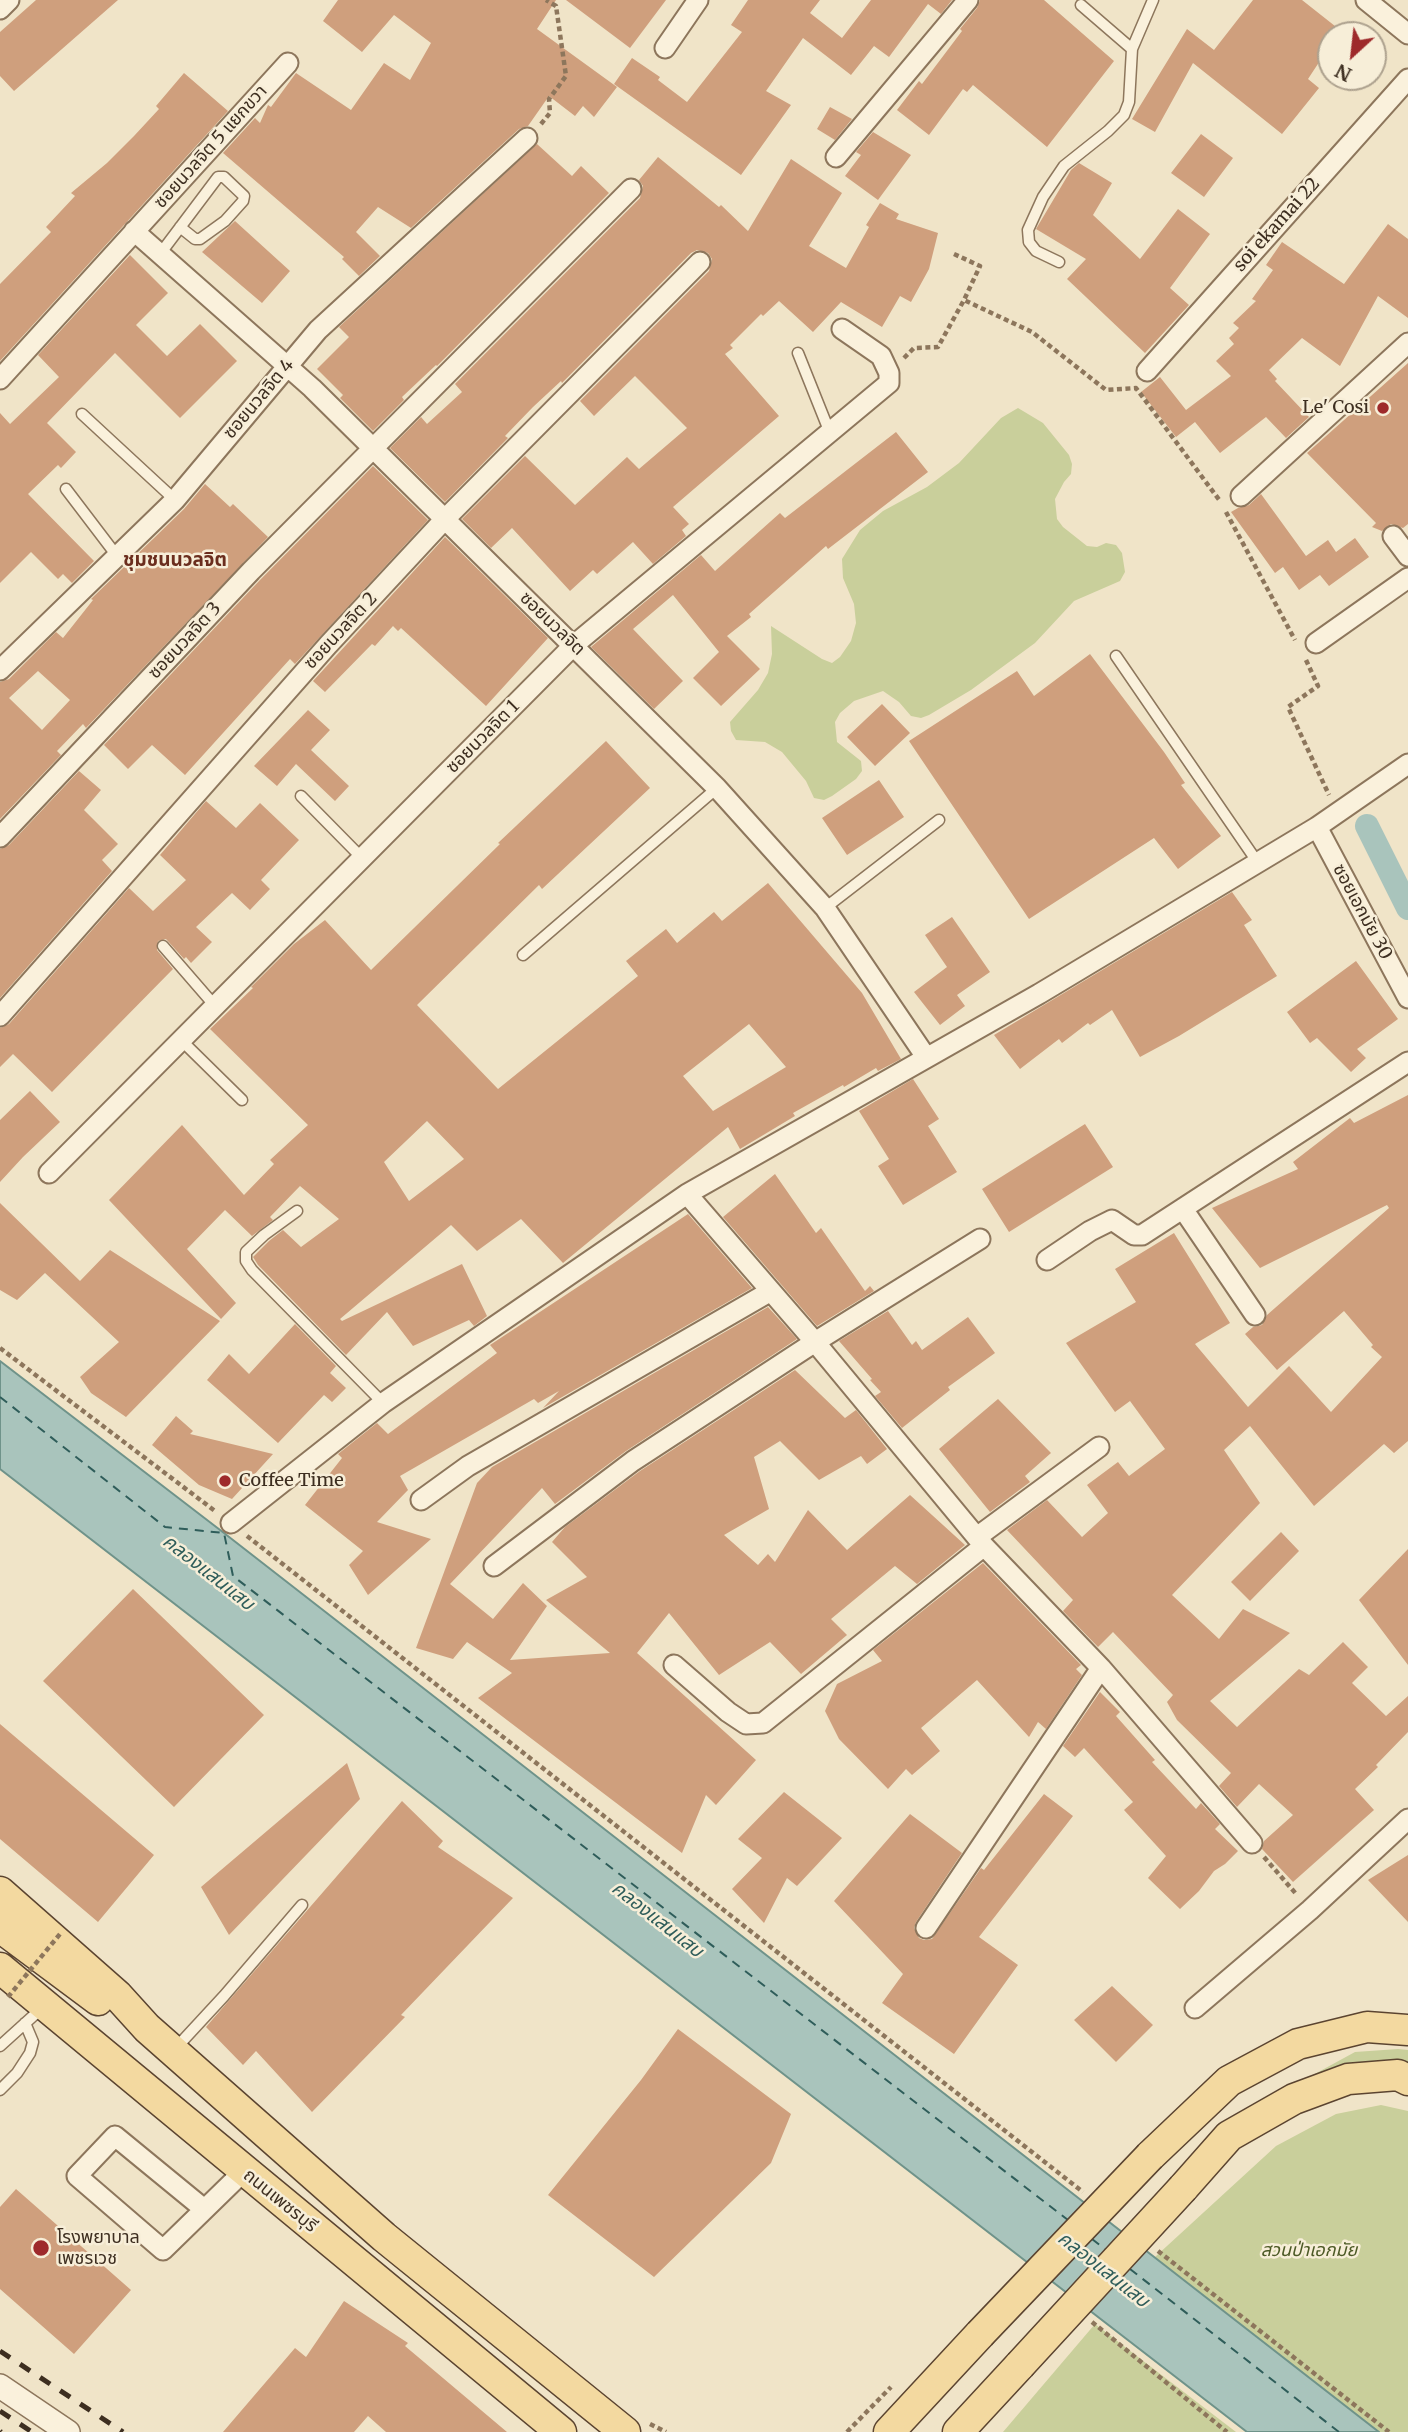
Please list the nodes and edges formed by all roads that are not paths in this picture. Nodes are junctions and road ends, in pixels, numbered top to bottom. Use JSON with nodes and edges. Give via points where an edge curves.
{"nodes":[{"id":1,"x":9,"y":0,"type":"edge"},
{"id":2,"x":698,"y":0,"type":"edge"},
{"id":3,"x":968,"y":0,"type":"edge"},
{"id":4,"x":1153,"y":0,"type":"edge"},
{"id":5,"x":1366,"y":0,"type":"edge"},
{"id":6,"x":1081,"y":5,"type":"dead end"},
{"id":7,"x":0,"y":9,"type":"edge"},
{"id":8,"x":1408,"y":34,"type":"edge"},
{"id":9,"x":664,"y":48,"type":"dead end"},
{"id":10,"x":1132,"y":48,"type":"junction"},
{"id":11,"x":288,"y":63,"type":"dead end"},
{"id":12,"x":1408,"y":79,"type":"edge"},
{"id":13,"x":527,"y":138,"type":"road end"},
{"id":14,"x":836,"y":157,"type":"dead end"},
{"id":15,"x":631,"y":189,"type":"dead end"},
{"id":16,"x":180,"y":227,"type":"junction"},
{"id":17,"x":134,"y":231,"type":"junction"},
{"id":18,"x":160,"y":254,"type":"junction"},
{"id":19,"x":700,"y":262,"type":"dead end"},
{"id":20,"x":1059,"y":262,"type":"dead end"},
{"id":21,"x":842,"y":329,"type":"dead end"},
{"id":22,"x":1408,"y":342,"type":"edge"},
{"id":23,"x":797,"y":353,"type":"dead end"},
{"id":24,"x":287,"y":366,"type":"junction"},
{"id":25,"x":1147,"y":371,"type":"dead end"},
{"id":26,"x":0,"y":379,"type":"edge"},
{"id":27,"x":82,"y":414,"type":"dead end"},
{"id":28,"x":831,"y":433,"type":"junction"},
{"id":29,"x":372,"y":448,"type":"junction"},
{"id":30,"x":66,"y":489,"type":"dead end"},
{"id":31,"x":1241,"y":496,"type":"dead end"},
{"id":32,"x":175,"y":499,"type":"junction"},
{"id":33,"x":444,"y":520,"type":"junction"},
{"id":34,"x":1394,"y":536,"type":"dead end"},
{"id":35,"x":117,"y":556,"type":"junction"},
{"id":36,"x":1408,"y":556,"type":"edge"},
{"id":37,"x":1408,"y":578,"type":"edge"},
{"id":38,"x":1317,"y":643,"type":"dead end"},
{"id":39,"x":574,"y":645,"type":"junction"},
{"id":40,"x":1116,"y":656,"type":"dead end"},
{"id":41,"x":0,"y":670,"type":"edge"},
{"id":42,"x":1408,"y":764,"type":"edge"},
{"id":43,"x":717,"y":788,"type":"junction"},
{"id":44,"x":301,"y":796,"type":"dead end"},
{"id":45,"x":939,"y":820,"type":"dead end"},
{"id":46,"x":1317,"y":827,"type":"junction"},
{"id":47,"x":0,"y":837,"type":"edge"},
{"id":48,"x":362,"y":858,"type":"junction"},
{"id":49,"x":1258,"y":863,"type":"junction"},
{"id":50,"x":825,"y":908,"type":"junction"},
{"id":51,"x":163,"y":946,"type":"dead end"},
{"id":52,"x":523,"y":955,"type":"dead end"},
{"id":53,"x":1408,"y":998,"type":"edge"},
{"id":54,"x":215,"y":1006,"type":"junction"},
{"id":55,"x":0,"y":1016,"type":"edge"},
{"id":56,"x":181,"y":1040,"type":"junction"},
{"id":57,"x":926,"y":1057,"type":"junction"},
{"id":58,"x":1408,"y":1062,"type":"edge"},
{"id":59,"x":242,"y":1100,"type":"dead end"},
{"id":60,"x":49,"y":1173,"type":"dead end"},
{"id":61,"x":687,"y":1194,"type":"junction"},
{"id":62,"x":1183,"y":1209,"type":"junction"},
{"id":63,"x":297,"y":1211,"type":"dead end"},
{"id":64,"x":980,"y":1240,"type":"dead end"},
{"id":65,"x":1047,"y":1260,"type":"dead end"},
{"id":66,"x":771,"y":1291,"type":"junction"},
{"id":67,"x":1255,"y":1315,"type":"dead end"},
{"id":68,"x":815,"y":1342,"type":"junction"},
{"id":69,"x":383,"y":1404,"type":"junction"},
{"id":70,"x":1099,"y":1447,"type":"dead end"},
{"id":71,"x":421,"y":1500,"type":"dead end"},
{"id":72,"x":231,"y":1523,"type":"road end"},
{"id":73,"x":981,"y":1542,"type":"junction"},
{"id":74,"x":494,"y":1566,"type":"dead end"},
{"id":75,"x":674,"y":1665,"type":"dead end"},
{"id":76,"x":1101,"y":1668,"type":"junction"},
{"id":77,"x":1408,"y":1819,"type":"edge"},
{"id":78,"x":1252,"y":1843,"type":"road end"},
{"id":79,"x":0,"y":1892,"type":"edge"},
{"id":80,"x":302,"y":1905,"type":"dead end"},
{"id":81,"x":0,"y":1927,"type":"edge"},
{"id":82,"x":926,"y":1928,"type":"dead end"},
{"id":83,"x":0,"y":1968,"type":"edge"},
{"id":84,"x":1195,"y":2008,"type":"dead end"},
{"id":85,"x":35,"y":2014,"type":"junction"},
{"id":86,"x":147,"y":2028,"type":"junction"},
{"id":87,"x":1408,"y":2030,"type":"edge"},
{"id":88,"x":0,"y":2046,"type":"edge"},
{"id":89,"x":174,"y":2051,"type":"junction"},
{"id":90,"x":1408,"y":2080,"type":"edge"},
{"id":91,"x":0,"y":2090,"type":"edge"},
{"id":92,"x":244,"y":2171,"type":"junction"},
{"id":93,"x":204,"y":2208,"type":"junction"},
{"id":94,"x":0,"y":2386,"type":"edge"},
{"id":95,"x":68,"y":2432,"type":"edge"},
{"id":96,"x":561,"y":2432,"type":"edge"},
{"id":97,"x":625,"y":2432,"type":"edge"},
{"id":98,"x":889,"y":2432,"type":"edge"},
{"id":99,"x":958,"y":2432,"type":"edge"}],
"edges":[{"from":1,"to":7,"type":"street"},
{"from":2,"to":9,"type":"street"},
{"from":3,"to":14,"type":"street"},
{"from":4,"to":10,"type":"lane"},
{"from":5,"to":8,"type":"street"},
{"from":6,"to":10,"type":"lane"},
{"from":10,"to":20,"type":"lane","via":[[1124,115],[1064,166],[1028,230],[1036,251]]},
{"from":11,"to":17,"type":"street","name":"ซอยนวลจิต 5 แยกขวา"},
{"from":12,"to":25,"type":"street","name":"soi ekamai 22"},
{"from":13,"to":24,"type":"street","name":"ซอยนวลจิต 4","via":[[326,323]]},
{"from":15,"to":29,"type":"street","name":"ซอยนวลจิต 3"},
{"from":16,"to":16,"type":"lane","via":[[218,177],[224,177],[244,196],[225,221],[201,239]]},
{"from":16,"to":18,"type":"lane"},
{"from":17,"to":18,"type":"street","name":"ซอยนวลจิต"},
{"from":17,"to":26,"type":"street","name":"ซอยนวลจิต 5 แยกขวา"},
{"from":18,"to":24,"type":"street","name":"ซอยนวลจิต"},
{"from":19,"to":33,"type":"street","name":"ซอยนวลจิต 2"},
{"from":21,"to":28,"type":"street","name":"ซอยนวลจิต 1","via":[[881,356],[890,373],[889,383]]},
{"from":22,"to":31,"type":"street"},
{"from":23,"to":28,"type":"lane"},
{"from":24,"to":29,"type":"street","name":"ซอยนวลจิต"},
{"from":24,"to":32,"type":"street","name":"ซอยนวลจิต 4"},
{"from":27,"to":32,"type":"lane"},
{"from":28,"to":39,"type":"street","name":"ซอยนวลจิต 1"},
{"from":29,"to":33,"type":"street","name":"ซอยนวลจิต"},
{"from":29,"to":47,"type":"street","name":"ซอยนวลจิต 3"},
{"from":30,"to":35,"type":"lane"},
{"from":32,"to":35,"type":"street","name":"ซอยนวลจิต 4"},
{"from":33,"to":39,"type":"street","name":"ซอยนวลจิต"},
{"from":33,"to":55,"type":"street","name":"ซอยนวลจิต 2"},
{"from":34,"to":36,"type":"street"},
{"from":35,"to":41,"type":"street","name":"ซอยนวลจิต 4"},
{"from":37,"to":38,"type":"street"},
{"from":39,"to":43,"type":"street","name":"ซอยนวลจิต"},
{"from":39,"to":48,"type":"street","name":"ซอยนวลจิต 1"},
{"from":40,"to":49,"type":"lane"},
{"from":42,"to":46,"type":"street"},
{"from":43,"to":50,"type":"street","name":"ซอยนวลจิต"},
{"from":43,"to":52,"type":"lane"},
{"from":44,"to":48,"type":"lane"},
{"from":45,"to":50,"type":"lane"},
{"from":46,"to":49,"type":"street"},
{"from":46,"to":53,"type":"street","name":"ซอยเอกมัย 30"},
{"from":48,"to":54,"type":"street","name":"ซอยนวลจิต 1"},
{"from":49,"to":57,"type":"street"},
{"from":50,"to":57,"type":"street","name":"ซอยนวลจิต"},
{"from":51,"to":54,"type":"lane"},
{"from":54,"to":56,"type":"street","name":"ซอยนวลจิต 1"},
{"from":56,"to":59,"type":"lane"},
{"from":56,"to":60,"type":"street","name":"ซอยนวลจิต 1"},
{"from":57,"to":61,"type":"street"},
{"from":58,"to":62,"type":"street"},
{"from":61,"to":66,"type":"street"},
{"from":61,"to":69,"type":"street"},
{"from":62,"to":65,"type":"street","via":[[1138,1236],[1112,1220]]},
{"from":62,"to":67,"type":"street"},
{"from":63,"to":69,"type":"lane","via":[[246,1252],[246,1261]]},
{"from":64,"to":68,"type":"street"},
{"from":66,"to":68,"type":"street"},
{"from":66,"to":71,"type":"street","via":[[468,1466]]},
{"from":68,"to":73,"type":"street"},
{"from":68,"to":74,"type":"street","via":[[633,1461]]},
{"from":69,"to":72,"type":"street"},
{"from":70,"to":73,"type":"street"},
{"from":73,"to":75,"type":"street","via":[[763,1723],[746,1724]]},
{"from":73,"to":76,"type":"street"},
{"from":76,"to":78,"type":"street"},
{"from":76,"to":82,"type":"street"},
{"from":77,"to":84,"type":"street"},
{"from":79,"to":86,"type":"main road","via":[[118,1996]]},
{"from":80,"to":89,"type":"lane"},
{"from":81,"to":86,"type":"main road","via":[[103,2004]]},
{"from":83,"to":85,"type":"main road","name":"ถนนเพชรบุรี"},
{"from":85,"to":88,"type":"lane"},
{"from":85,"to":91,"type":"lane","via":[[30,2053]]},
{"from":85,"to":92,"type":"main road","name":"ถนนเพชรบุรี"},
{"from":86,"to":89,"type":"main road"},
{"from":87,"to":98,"type":"main road","bridge":true,"via":[[1367,2027],[1298,2044],[1229,2081],[1150,2156]]},
{"from":89,"to":97,"type":"main road","via":[[384,2237]]},
{"from":90,"to":99,"type":"main road","bridge":true,"via":[[1398,2075],[1348,2078],[1294,2099],[1230,2136]]},
{"from":92,"to":93,"type":"street"},
{"from":92,"to":96,"type":"main road","name":"ถนนเพชรบุรี"},
{"from":93,"to":93,"type":"street","via":[[163,2250],[77,2176],[114,2136]]},
{"from":94,"to":95,"type":"street"}]}
